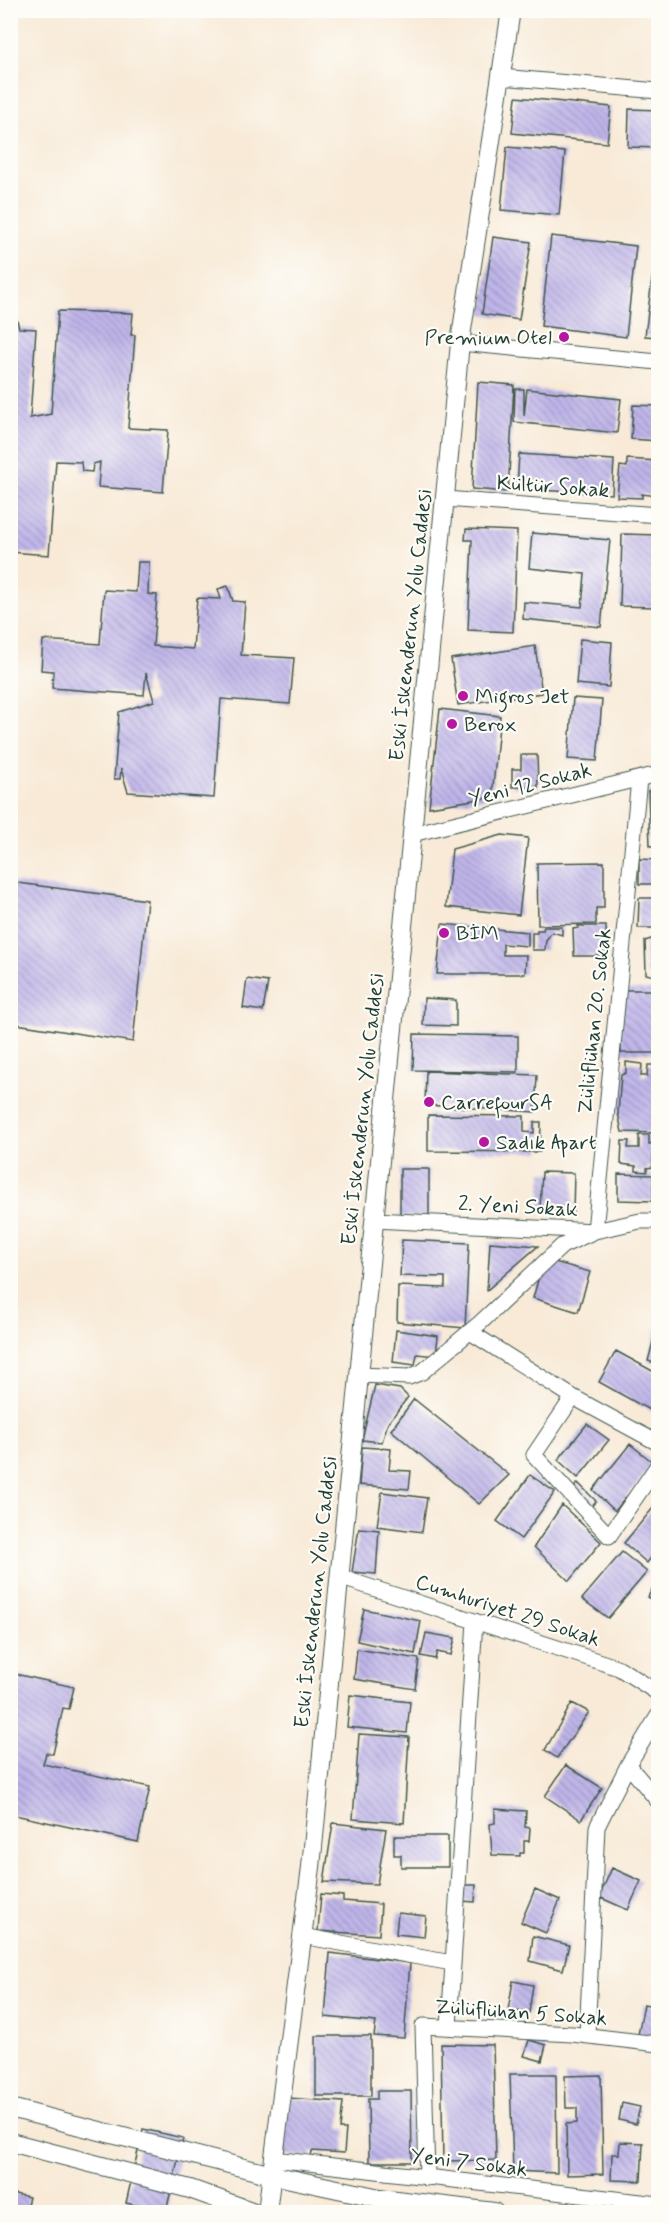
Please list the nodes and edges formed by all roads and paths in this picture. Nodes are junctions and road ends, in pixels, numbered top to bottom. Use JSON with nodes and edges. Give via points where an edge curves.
{"nodes":[{"id":1,"x":511,"y":10,"type":"edge"},
{"id":2,"x":501,"y":77,"type":"junction"},
{"id":3,"x":658,"y":92,"type":"edge"},
{"id":4,"x":460,"y":343,"type":"junction"},
{"id":5,"x":658,"y":362,"type":"edge"},
{"id":6,"x":444,"y":499,"type":"junction"},
{"id":7,"x":658,"y":515,"type":"edge"},
{"id":8,"x":658,"y":774,"type":"edge"},
{"id":9,"x":639,"y":779,"type":"junction"},
{"id":10,"x":412,"y":834,"type":"junction"},
{"id":11,"x":374,"y":1220,"type":"junction"},
{"id":12,"x":658,"y":1221,"type":"edge"},
{"id":13,"x":595,"y":1231,"type":"junction"},
{"id":14,"x":470,"y":1332,"type":"junction"},
{"id":15,"x":359,"y":1375,"type":"junction"},
{"id":16,"x":573,"y":1397,"type":"junction"},
{"id":17,"x":658,"y":1443,"type":"edge"},
{"id":18,"x":658,"y":1464,"type":"edge"},
{"id":19,"x":339,"y":1577,"type":"junction"},
{"id":20,"x":475,"y":1621,"type":"junction"},
{"id":21,"x":658,"y":1693,"type":"edge"},
{"id":22,"x":658,"y":1716,"type":"edge"},
{"id":23,"x":628,"y":1765,"type":"junction"},
{"id":24,"x":658,"y":1801,"type":"edge"},
{"id":25,"x":302,"y":1936,"type":"junction"},
{"id":26,"x":452,"y":1963,"type":"junction"},
{"id":27,"x":450,"y":2026,"type":"junction"},
{"id":28,"x":587,"y":2036,"type":"junction"},
{"id":29,"x":658,"y":2044,"type":"edge"},
{"id":30,"x":10,"y":2108,"type":"edge"},
{"id":31,"x":10,"y":2142,"type":"edge"},
{"id":32,"x":273,"y":2167,"type":"junction"},
{"id":33,"x":428,"y":2178,"type":"junction"},
{"id":34,"x":658,"y":2204,"type":"edge"},
{"id":35,"x":254,"y":2212,"type":"edge"},
{"id":36,"x":267,"y":2212,"type":"edge"},
{"id":37,"x":494,"y":2212,"type":"edge"}],
"edges":[{"from":1,"to":2,"type":"street","name":"Eski İskenderun Yolu Caddesi"},
{"from":2,"to":3,"type":"street"},
{"from":2,"to":4,"type":"street","name":"Eski İskenderun Yolu Caddesi"},
{"from":4,"to":5,"type":"street"},
{"from":4,"to":6,"type":"street","name":"Eski İskenderun Yolu Caddesi"},
{"from":6,"to":7,"type":"street","name":"Kültür Sokak"},
{"from":6,"to":10,"type":"street","name":"Eski İskenderun Yolu Caddesi"},
{"from":8,"to":9,"type":"street","name":"Yeni 12 Sokak"},
{"from":9,"to":10,"type":"street","name":"Yeni 12 Sokak"},
{"from":9,"to":13,"type":"street","name":"Zülüflühan 20. Sokak"},
{"from":10,"to":11,"type":"street","name":"Eski İskenderun Yolu Caddesi"},
{"from":11,"to":13,"type":"street","name":"2. Yeni Sokak"},
{"from":11,"to":15,"type":"street","name":"Eski İskenderun Yolu Caddesi"},
{"from":12,"to":13,"type":"street","name":"2. Yeni Sokak"},
{"from":13,"to":14,"type":"street","via":[[562,1246]]},
{"from":14,"to":15,"type":"street","via":[[422,1372],[409,1377]]},
{"from":14,"to":16,"type":"street"},
{"from":15,"to":19,"type":"street","name":"Eski İskenderun Yolu Caddesi"},
{"from":16,"to":17,"type":"street"},
{"from":16,"to":18,"type":"street","via":[[534,1455],[609,1536]]},
{"from":19,"to":20,"type":"street","name":"Cumhuriyet 29 Sokak"},
{"from":19,"to":25,"type":"street","name":"Eski İskenderun Yolu Caddesi"},
{"from":20,"to":21,"type":"street","name":"Cumhuriyet 29 Sokak","via":[[619,1668]]},
{"from":20,"to":26,"type":"street"},
{"from":22,"to":23,"type":"street"},
{"from":23,"to":24,"type":"street"},
{"from":23,"to":28,"type":"street","via":[[597,1827]]},
{"from":25,"to":26,"type":"street"},
{"from":25,"to":32,"type":"street","name":"Eski İskenderun Yolu Caddesi"},
{"from":26,"to":27,"type":"street"},
{"from":27,"to":28,"type":"street","name":"Zülüflühan 5 Sokak"},
{"from":27,"to":33,"type":"street","name":"Zülüflühan 5 Sokak","via":[[423,2026]]},
{"from":28,"to":29,"type":"street","name":"Zülüflühan 5 Sokak"},
{"from":30,"to":32,"type":"street"},
{"from":31,"to":35,"type":"street","via":[[189,2189]]},
{"from":32,"to":33,"type":"street","name":"Yeni 7 Sokak"},
{"from":32,"to":36,"type":"street","name":"Eski İskenderun Yolu Caddesi"},
{"from":32,"to":37,"type":"street","via":[[381,2198]]},
{"from":33,"to":34,"type":"street","name":"Yeni 7 Sokak"}]}
